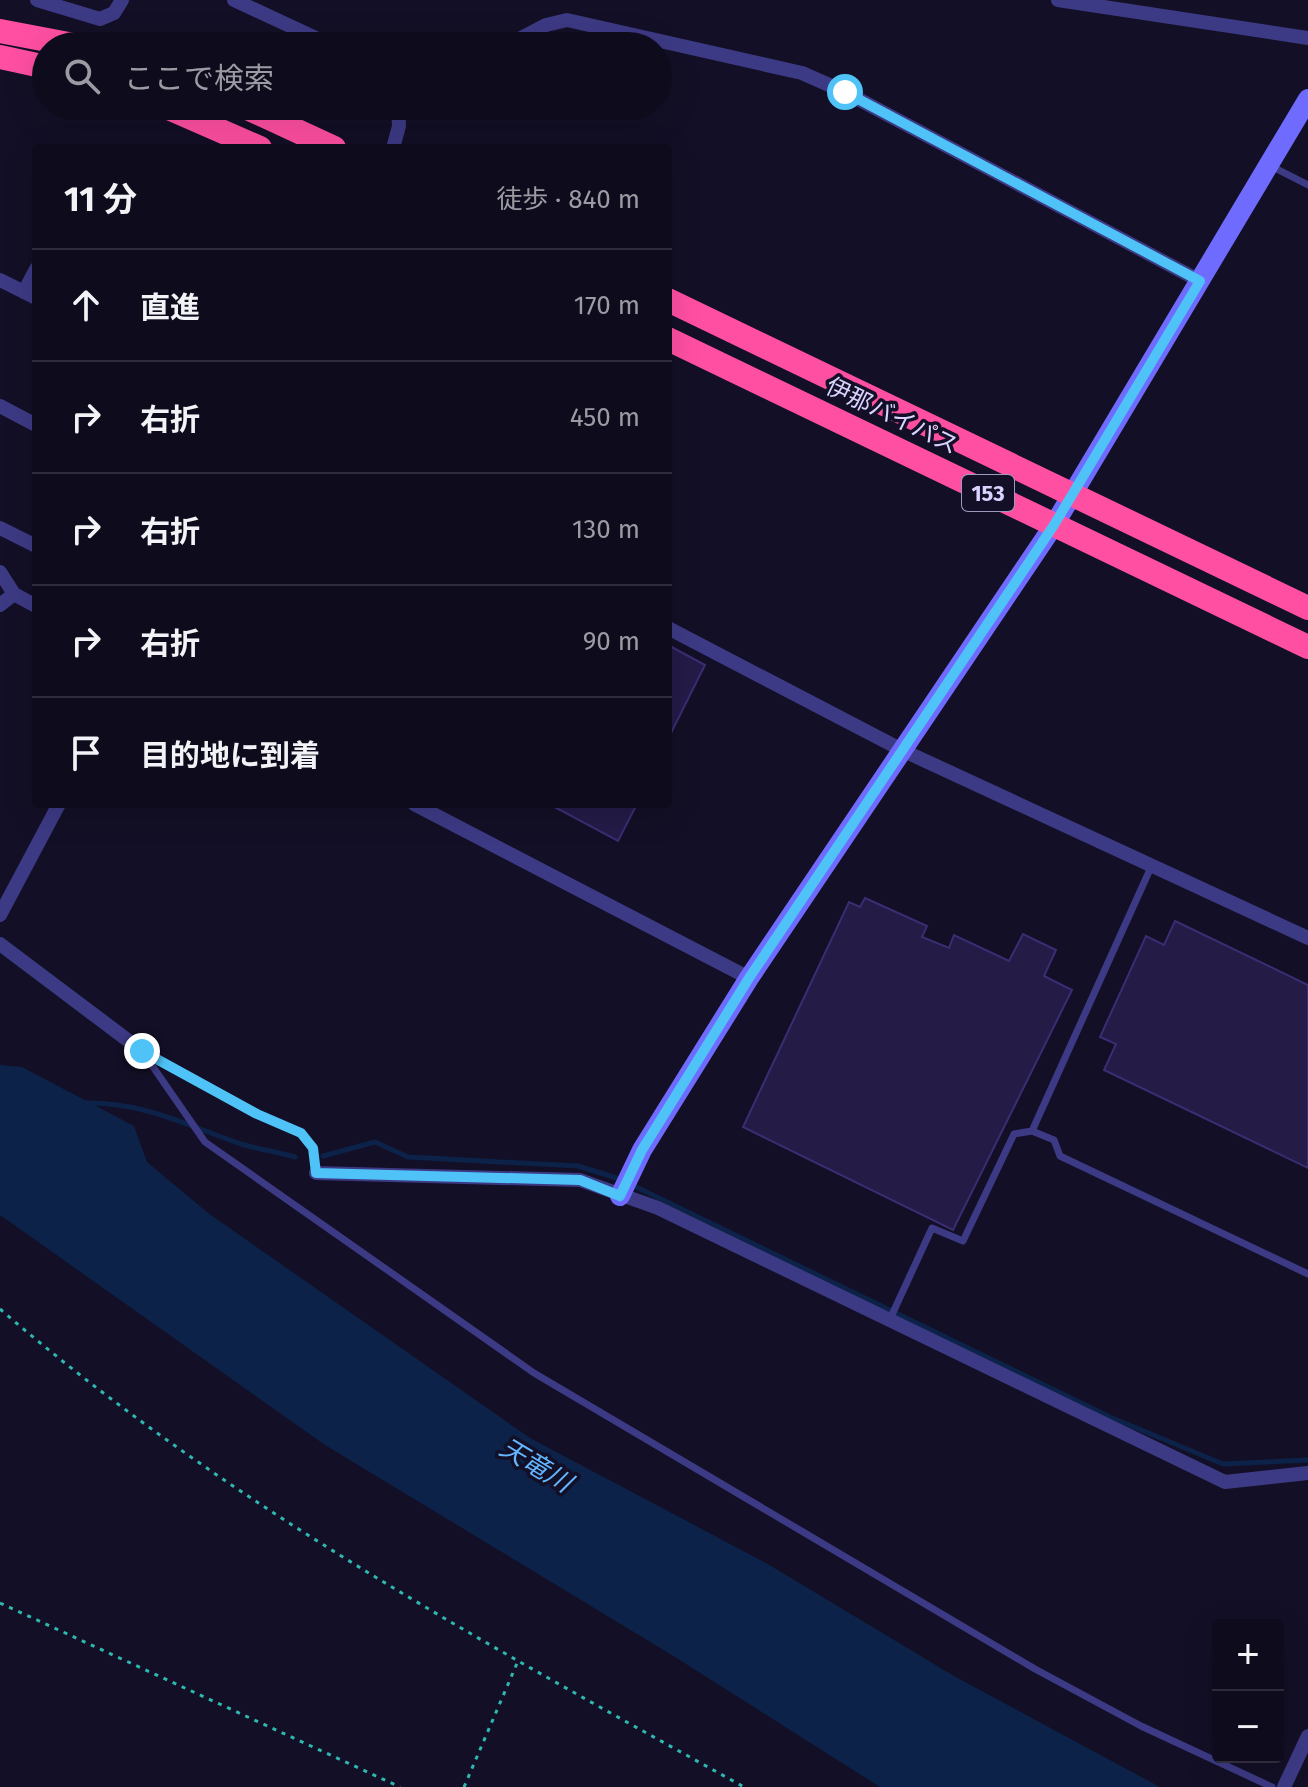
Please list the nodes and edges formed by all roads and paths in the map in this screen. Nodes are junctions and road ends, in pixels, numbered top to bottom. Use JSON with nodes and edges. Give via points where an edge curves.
{"nodes":[{"id":1,"x":37,"y":0,"type":"edge"},
{"id":2,"x":122,"y":0,"type":"edge"},
{"id":3,"x":234,"y":0,"type":"edge"},
{"id":4,"x":1058,"y":0,"type":"edge"},
{"id":5,"x":258,"y":7,"type":"edge"},
{"id":6,"x":0,"y":31,"type":"edge"},
{"id":7,"x":306,"y":32,"type":"edge"},
{"id":8,"x":533,"y":32,"type":"edge"},
{"id":9,"x":620,"y":32,"type":"edge"},
{"id":10,"x":32,"y":37,"type":"edge"},
{"id":11,"x":1308,"y":38,"type":"edge"},
{"id":12,"x":672,"y":44,"type":"edge"},
{"id":13,"x":0,"y":57,"type":"edge"},
{"id":14,"x":32,"y":64,"type":"edge"},
{"id":15,"x":1308,"y":99,"type":"edge"},
{"id":16,"x":196,"y":120,"type":"edge"},
{"id":17,"x":273,"y":120,"type":"edge"},
{"id":18,"x":399,"y":120,"type":"edge"},
{"id":19,"x":251,"y":144,"type":"edge"},
{"id":20,"x":325,"y":144,"type":"edge"},
{"id":21,"x":394,"y":144,"type":"edge"},
{"id":22,"x":1269,"y":165,"type":"junction"},
{"id":23,"x":1308,"y":185,"type":"edge"},
{"id":24,"x":0,"y":280,"type":"edge"},
{"id":25,"x":1200,"y":281,"type":"junction"},
{"id":26,"x":30,"y":295,"type":"edge"},
{"id":27,"x":672,"y":302,"type":"edge"},
{"id":28,"x":672,"y":341,"type":"edge"},
{"id":29,"x":0,"y":406,"type":"edge"},
{"id":30,"x":32,"y":423,"type":"edge"},
{"id":31,"x":1074,"y":494,"type":"junction"},
{"id":32,"x":1054,"y":525,"type":"junction"},
{"id":33,"x":0,"y":528,"type":"edge"},
{"id":34,"x":32,"y":544,"type":"edge"},
{"id":35,"x":0,"y":572,"type":"edge"},
{"id":36,"x":14,"y":594,"type":"junction"},
{"id":37,"x":32,"y":604,"type":"edge"},
{"id":38,"x":0,"y":605,"type":"edge"},
{"id":39,"x":1308,"y":608,"type":"edge"},
{"id":40,"x":672,"y":630,"type":"edge"},
{"id":41,"x":1308,"y":647,"type":"edge"},
{"id":42,"x":904,"y":751,"type":"junction"},
{"id":43,"x":57,"y":808,"type":"edge"},
{"id":44,"x":422,"y":808,"type":"edge"},
{"id":45,"x":1152,"y":865,"type":"junction"},
{"id":46,"x":0,"y":915,"type":"edge"},
{"id":47,"x":1308,"y":938,"type":"edge"},
{"id":48,"x":0,"y":944,"type":"edge"},
{"id":49,"x":749,"y":978,"type":"junction"},
{"id":50,"x":142,"y":1051,"type":"junction"},
{"id":51,"x":1032,"y":1131,"type":"junction"},
{"id":52,"x":316,"y":1173,"type":"joint"},
{"id":53,"x":621,"y":1194,"type":"junction"},
{"id":54,"x":1308,"y":1274,"type":"edge"},
{"id":55,"x":0,"y":1309,"type":"edge"},
{"id":56,"x":890,"y":1318,"type":"junction"},
{"id":57,"x":1308,"y":1473,"type":"edge"},
{"id":58,"x":0,"y":1603,"type":"edge"},
{"id":59,"x":518,"y":1661,"type":"junction"},
{"id":60,"x":1308,"y":1736,"type":"edge"},
{"id":61,"x":400,"y":1787,"type":"edge"},
{"id":62,"x":464,"y":1787,"type":"edge"},
{"id":63,"x":744,"y":1787,"type":"edge"},
{"id":64,"x":1272,"y":1787,"type":"edge"},
{"id":65,"x":1284,"y":1787,"type":"edge"}],
"edges":[{"from":1,"to":2,"type":"street","via":[[100,19],[114,13]]},
{"from":3,"to":5,"type":"street"},
{"from":4,"to":11,"type":"street"},
{"from":5,"to":7,"type":"street"},
{"from":6,"to":10,"type":"highway"},
{"from":8,"to":9,"type":"street","via":[[567,20]]},
{"from":12,"to":25,"type":"street","via":[[802,73],[845,92]]},
{"from":13,"to":14,"type":"highway"},
{"from":15,"to":22,"type":"street"},
{"from":16,"to":19,"type":"highway"},
{"from":17,"to":20,"type":"highway"},
{"from":18,"to":21,"type":"street"},
{"from":22,"to":23,"type":"lane"},
{"from":22,"to":25,"type":"street"},
{"from":24,"to":26,"type":"street"},
{"from":25,"to":31,"type":"street"},
{"from":27,"to":31,"type":"highway","name":"伊那バイパス","number":"153"},
{"from":28,"to":32,"type":"highway","name":"伊那バイパス","number":"153"},
{"from":29,"to":30,"type":"street"},
{"from":31,"to":32,"type":"street"},
{"from":31,"to":39,"type":"highway","name":"伊那バイパス","number":"153"},
{"from":32,"to":41,"type":"highway","name":"伊那バイパス","number":"153"},
{"from":32,"to":42,"type":"street"},
{"from":33,"to":34,"type":"street"},
{"from":35,"to":36,"type":"street"},
{"from":36,"to":37,"type":"street"},
{"from":36,"to":38,"type":"street"},
{"from":40,"to":42,"type":"street"},
{"from":42,"to":45,"type":"street"},
{"from":42,"to":49,"type":"street"},
{"from":43,"to":46,"type":"street"},
{"from":44,"to":49,"type":"street"},
{"from":45,"to":47,"type":"street"},
{"from":45,"to":51,"type":"lane"},
{"from":48,"to":50,"type":"street"},
{"from":49,"to":53,"type":"street"},
{"from":50,"to":52,"type":"path","via":[[301,1133],[313,1148]]},
{"from":50,"to":64,"type":"lane","via":[[202,1138],[534,1373],[1035,1669]]},
{"from":51,"to":54,"type":"lane","via":[[1054,1140],[1060,1156]]},
{"from":51,"to":56,"type":"lane","via":[[1014,1134],[963,1241],[932,1228]]},
{"from":52,"to":53,"type":"street","via":[[580,1180]]},
{"from":53,"to":56,"type":"street"},
{"from":55,"to":59,"type":"path","via":[[58,1360],[240,1492]]},
{"from":56,"to":57,"type":"street","via":[[1225,1482]]},
{"from":58,"to":61,"type":"path"},
{"from":59,"to":62,"type":"path"},
{"from":59,"to":63,"type":"path"},
{"from":60,"to":65,"type":"street"}]}
